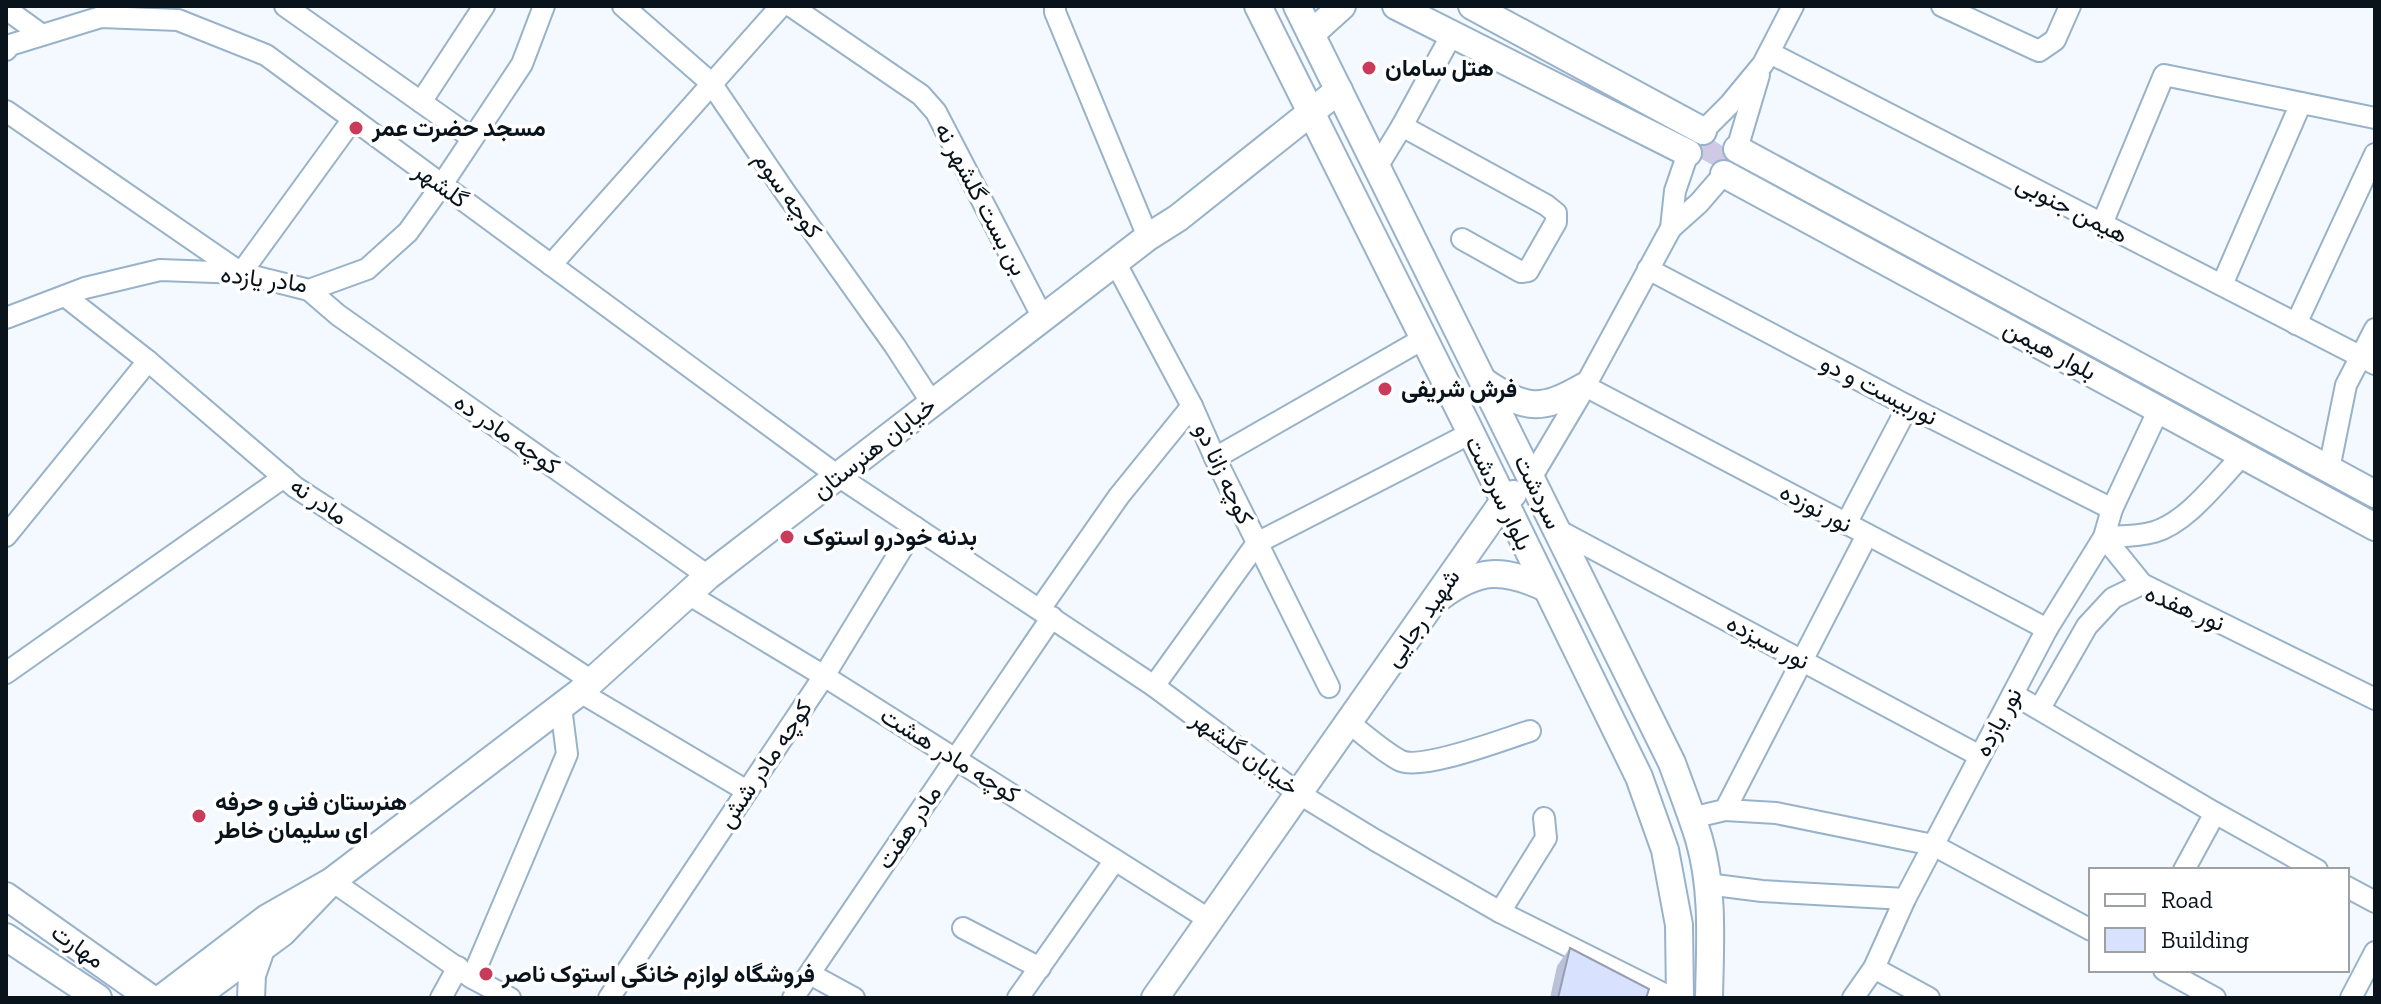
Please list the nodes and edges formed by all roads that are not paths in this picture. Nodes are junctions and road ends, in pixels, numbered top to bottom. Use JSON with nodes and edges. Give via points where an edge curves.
{"nodes":[{"id":1,"x":285,"y":6,"type":"edge"},
{"id":2,"x":484,"y":6,"type":"edge"},
{"id":3,"x":544,"y":6,"type":"edge"},
{"id":4,"x":623,"y":6,"type":"edge"},
{"id":5,"x":781,"y":6,"type":"edge"},
{"id":6,"x":791,"y":6,"type":"edge"},
{"id":7,"x":1258,"y":6,"type":"edge"},
{"id":8,"x":1297,"y":6,"type":"edge"},
{"id":9,"x":1342,"y":6,"type":"edge"},
{"id":10,"x":1396,"y":6,"type":"edge"},
{"id":11,"x":1472,"y":6,"type":"edge"},
{"id":12,"x":1793,"y":6,"type":"edge"},
{"id":13,"x":1942,"y":6,"type":"edge"},
{"id":14,"x":2070,"y":6,"type":"edge"},
{"id":15,"x":1051,"y":8,"type":"edge"},
{"id":16,"x":6,"y":9,"type":"edge"},
{"id":17,"x":1311,"y":34,"type":"junction"},
{"id":18,"x":1452,"y":34,"type":"junction"},
{"id":19,"x":42,"y":35,"type":"junction"},
{"id":20,"x":6,"y":50,"type":"edge"},
{"id":21,"x":1766,"y":58,"type":"junction"},
{"id":22,"x":711,"y":83,"type":"junction"},
{"id":23,"x":1339,"y":90,"type":"junction"},
{"id":24,"x":421,"y":102,"type":"junction"},
{"id":25,"x":2301,"y":103,"type":"junction"},
{"id":26,"x":6,"y":111,"type":"edge"},
{"id":27,"x":1310,"y":112,"type":"junction"},
{"id":28,"x":2375,"y":118,"type":"edge"},
{"id":29,"x":353,"y":119,"type":"junction"},
{"id":30,"x":1402,"y":126,"type":"junction"},
{"id":31,"x":1703,"y":131,"type":"junction"},
{"id":32,"x":472,"y":138,"type":"junction"},
{"id":33,"x":1737,"y":149,"type":"junction"},
{"id":34,"x":1688,"y":153,"type":"junction"},
{"id":35,"x":2375,"y":154,"type":"edge"},
{"id":36,"x":1377,"y":167,"type":"junction"},
{"id":37,"x":1724,"y":174,"type":"junction"},
{"id":38,"x":441,"y":186,"type":"junction"},
{"id":39,"x":2102,"y":224,"type":"junction"},
{"id":40,"x":1671,"y":228,"type":"junction"},
{"id":41,"x":1148,"y":237,"type":"junction"},
{"id":42,"x":1462,"y":239,"type":"dead end"},
{"id":43,"x":1115,"y":262,"type":"junction"},
{"id":44,"x":551,"y":265,"type":"junction"},
{"id":45,"x":1648,"y":269,"type":"junction"},
{"id":46,"x":241,"y":273,"type":"junction"},
{"id":47,"x":2222,"y":285,"type":"junction"},
{"id":48,"x":309,"y":290,"type":"junction"},
{"id":49,"x":65,"y":296,"type":"junction"},
{"id":50,"x":6,"y":318,"type":"edge"},
{"id":51,"x":1043,"y":318,"type":"junction"},
{"id":52,"x":2296,"y":324,"type":"junction"},
{"id":53,"x":2375,"y":329,"type":"edge"},
{"id":54,"x":1423,"y":339,"type":"junction"},
{"id":55,"x":148,"y":361,"type":"junction"},
{"id":56,"x":2368,"y":361,"type":"edge"},
{"id":57,"x":1483,"y":381,"type":"junction"},
{"id":58,"x":1585,"y":386,"type":"junction"},
{"id":59,"x":932,"y":403,"type":"junction"},
{"id":60,"x":1192,"y":406,"type":"junction"},
{"id":61,"x":1908,"y":406,"type":"junction"},
{"id":62,"x":2159,"y":409,"type":"junction"},
{"id":63,"x":1471,"y":433,"type":"junction"},
{"id":64,"x":2243,"y":455,"type":"junction"},
{"id":65,"x":1215,"y":458,"type":"junction"},
{"id":66,"x":2329,"y":469,"type":"junction"},
{"id":67,"x":838,"y":476,"type":"junction"},
{"id":68,"x":284,"y":477,"type":"junction"},
{"id":69,"x":1531,"y":478,"type":"junction"},
{"id":70,"x":2373,"y":491,"type":"edge"},
{"id":71,"x":1503,"y":502,"type":"junction"},
{"id":72,"x":2112,"y":509,"type":"junction"},
{"id":73,"x":1846,"y":524,"type":"junction"},
{"id":74,"x":915,"y":527,"type":"junction"},
{"id":75,"x":2375,"y":527,"type":"edge"},
{"id":76,"x":1556,"y":529,"type":"junction"},
{"id":77,"x":1867,"y":535,"type":"junction"},
{"id":78,"x":6,"y":536,"type":"edge"},
{"id":79,"x":2104,"y":537,"type":"junction"},
{"id":80,"x":1257,"y":543,"type":"junction"},
{"id":81,"x":708,"y":576,"type":"junction"},
{"id":82,"x":2142,"y":584,"type":"junction"},
{"id":83,"x":1546,"y":588,"type":"junction"},
{"id":84,"x":688,"y":594,"type":"junction"},
{"id":85,"x":1434,"y":601,"type":"junction"},
{"id":86,"x":1046,"y":613,"type":"junction"},
{"id":87,"x":2047,"y":629,"type":"junction"},
{"id":88,"x":1801,"y":660,"type":"junction"},
{"id":89,"x":6,"y":673,"type":"edge"},
{"id":90,"x":824,"y":676,"type":"junction"},
{"id":91,"x":1154,"y":686,"type":"junction"},
{"id":92,"x":1329,"y":687,"type":"dead end"},
{"id":93,"x":578,"y":693,"type":"junction"},
{"id":94,"x":2013,"y":694,"type":"junction"},
{"id":95,"x":2375,"y":699,"type":"edge"},
{"id":96,"x":2040,"y":708,"type":"junction"},
{"id":97,"x":1349,"y":723,"type":"junction"},
{"id":98,"x":1530,"y":731,"type":"dead end"},
{"id":99,"x":1980,"y":756,"type":"junction"},
{"id":100,"x":956,"y":759,"type":"junction"},
{"id":101,"x":747,"y":791,"type":"junction"},
{"id":102,"x":1298,"y":793,"type":"junction"},
{"id":103,"x":1725,"y":810,"type":"junction"},
{"id":104,"x":2215,"y":813,"type":"junction"},
{"id":105,"x":1544,"y":818,"type":"dead end"},
{"id":106,"x":1691,"y":818,"type":"junction"},
{"id":107,"x":1933,"y":845,"type":"junction"},
{"id":108,"x":1115,"y":860,"type":"junction"},
{"id":109,"x":2185,"y":868,"type":"edge"},
{"id":110,"x":2313,"y":868,"type":"edge"},
{"id":111,"x":332,"y":881,"type":"junction"},
{"id":112,"x":1707,"y":884,"type":"junction"},
{"id":113,"x":2349,"y":888,"type":"edge"},
{"id":114,"x":6,"y":896,"type":"edge"},
{"id":115,"x":1905,"y":899,"type":"junction"},
{"id":116,"x":2375,"y":902,"type":"edge"},
{"id":117,"x":1500,"y":912,"type":"junction"},
{"id":118,"x":1210,"y":920,"type":"junction"},
{"id":119,"x":963,"y":928,"type":"dead end"},
{"id":120,"x":2089,"y":929,"type":"edge"},
{"id":121,"x":6,"y":937,"type":"edge"},
{"id":122,"x":261,"y":949,"type":"junction"},
{"id":123,"x":2375,"y":952,"type":"edge"},
{"id":124,"x":1040,"y":968,"type":"junction"},
{"id":125,"x":1874,"y":968,"type":"junction"},
{"id":126,"x":2168,"y":972,"type":"edge"},
{"id":127,"x":465,"y":973,"type":"junction"},
{"id":128,"x":810,"y":974,"type":"junction"},
{"id":129,"x":1157,"y":997,"type":"edge"},
{"id":130,"x":98,"y":998,"type":"edge"},
{"id":131,"x":148,"y":998,"type":"edge"},
{"id":132,"x":162,"y":998,"type":"edge"},
{"id":133,"x":194,"y":998,"type":"edge"},
{"id":134,"x":251,"y":998,"type":"edge"},
{"id":135,"x":441,"y":998,"type":"edge"},
{"id":136,"x":510,"y":998,"type":"edge"},
{"id":137,"x":609,"y":998,"type":"edge"},
{"id":138,"x":793,"y":998,"type":"edge"},
{"id":139,"x":854,"y":998,"type":"edge"},
{"id":140,"x":1018,"y":998,"type":"edge"},
{"id":141,"x":1672,"y":998,"type":"edge"},
{"id":142,"x":1680,"y":998,"type":"edge"},
{"id":143,"x":1709,"y":998,"type":"edge"},
{"id":144,"x":1853,"y":998,"type":"edge"},
{"id":145,"x":1869,"y":998,"type":"edge"},
{"id":146,"x":1929,"y":998,"type":"edge"},
{"id":147,"x":2215,"y":998,"type":"edge"},
{"id":148,"x":2351,"y":998,"type":"edge"}],
"edges":[{"from":1,"to":24,"type":"street"},
{"from":2,"to":24,"type":"street"},
{"from":3,"to":32,"type":"street","name":"مادر یازده","via":[[522,64]]},
{"from":4,"to":22,"type":"street","name":"کوچه سوم"},
{"from":5,"to":22,"type":"street"},
{"from":6,"to":51,"type":"street","name":"بن بست گلشهر نه","via":[[921,95],[936,112]]},
{"from":7,"to":27,"type":"main road","name":"بلوار سردشت"},
{"from":8,"to":17,"type":"main road","name":"سردشت"},
{"from":9,"to":17,"type":"main road"},
{"from":10,"to":18,"type":"main road"},
{"from":11,"to":31,"type":"main road"},
{"from":12,"to":21,"type":"street"},
{"from":13,"to":14,"type":"street","via":[[2039,51],[2055,40]]},
{"from":15,"to":41,"type":"street"},
{"from":16,"to":19,"type":"street"},
{"from":17,"to":23,"type":"main road","name":"سردشت"},
{"from":18,"to":30,"type":"street"},
{"from":18,"to":34,"type":"main road"},
{"from":19,"to":20,"type":"street","name":"گلشهر"},
{"from":19,"to":29,"type":"street","name":"گلشهر","via":[[101,17],[178,20],[266,55]]},
{"from":21,"to":31,"type":"street"},
{"from":21,"to":33,"type":"street"},
{"from":21,"to":39,"type":"street","name":"هیمن جنوبی"},
{"from":22,"to":44,"type":"street"},
{"from":22,"to":59,"type":"street","name":"کوچه سوم"},
{"from":23,"to":27,"type":"main road","name":"خیابان هنرستان"},
{"from":23,"to":36,"type":"main road","name":"سردشت"},
{"from":24,"to":32,"type":"street"},
{"from":25,"to":28,"type":"street"},
{"from":25,"to":39,"type":"street","via":[[2164,75]]},
{"from":25,"to":47,"type":"street"},
{"from":26,"to":46,"type":"street"},
{"from":27,"to":41,"type":"main road","name":"خیابان هنرستان"},
{"from":27,"to":54,"type":"main road","name":"بلوار سردشت"},
{"from":29,"to":38,"type":"street","name":"گلشهر"},
{"from":29,"to":46,"type":"street"},
{"from":30,"to":36,"type":"street"},
{"from":30,"to":42,"type":"street","via":[[1556,213],[1528,271]]},
{"from":31,"to":33,"type":"main road"},
{"from":31,"to":34,"type":"main road","via":[[1692,140]]},
{"from":32,"to":38,"type":"street","name":"مادر یازده"},
{"from":33,"to":37,"type":"main road"},
{"from":33,"to":66,"type":"main road","name":"بلوار هیمن"},
{"from":34,"to":37,"type":"main road","via":[[1704,167]]},
{"from":34,"to":40,"type":"street","name":"شهید رجایی","via":[[1675,191]]},
{"from":35,"to":52,"type":"street"},
{"from":36,"to":57,"type":"main road","name":"سردشت"},
{"from":37,"to":40,"type":"street","name":"شهید رجایی"},
{"from":37,"to":62,"type":"main road","name":"بلوار هیمن"},
{"from":38,"to":44,"type":"street","name":"گلشهر"},
{"from":38,"to":48,"type":"street","name":"مادر یازده","via":[[408,232],[367,269]]},
{"from":39,"to":47,"type":"street","name":"هیمن جنوبی"},
{"from":40,"to":45,"type":"street","name":"شهید رجایی"},
{"from":41,"to":43,"type":"main road","name":"خیابان هنرستان"},
{"from":43,"to":51,"type":"main road","name":"خیابان هنرستان"},
{"from":43,"to":60,"type":"street","name":"کوچه زانا دو"},
{"from":44,"to":67,"type":"street","name":"گلشهر"},
{"from":45,"to":58,"type":"street","name":"شهید رجایی"},
{"from":45,"to":61,"type":"street","name":"نوربیست و دو"},
{"from":46,"to":48,"type":"street","name":"مادر یازده"},
{"from":46,"to":49,"type":"street","name":"مادر یازده","via":[[160,270]]},
{"from":47,"to":52,"type":"street","name":"هیمن جنوبی"},
{"from":48,"to":81,"type":"street","name":"کوچه مادر ده"},
{"from":49,"to":50,"type":"street","name":"مادر یازده"},
{"from":49,"to":55,"type":"street","name":"مادر نه"},
{"from":51,"to":59,"type":"main road","name":"خیابان هنرستان"},
{"from":52,"to":56,"type":"street","name":"هیمن جنوبی"},
{"from":53,"to":56,"type":"street"},
{"from":54,"to":63,"type":"main road","name":"بلوار سردشت"},
{"from":54,"to":65,"type":"street"},
{"from":55,"to":68,"type":"street","name":"مادر نه"},
{"from":55,"to":78,"type":"street"},
{"from":56,"to":66,"type":"street","via":[[2346,385]]},
{"from":57,"to":58,"type":"main road","via":[[1531,406],[1562,399]]},
{"from":57,"to":69,"type":"main road","name":"سردشت"},
{"from":58,"to":69,"type":"street","name":"شهید رجایی"},
{"from":58,"to":73,"type":"street","name":"نور نوزده"},
{"from":59,"to":67,"type":"main road","name":"خیابان هنرستان"},
{"from":60,"to":65,"type":"street","name":"کوچه زانا دو"},
{"from":60,"to":86,"type":"street","name":"مادر هفت","via":[[1119,496]]},
{"from":61,"to":72,"type":"street","name":"نوربیست و دو"},
{"from":61,"to":73,"type":"street"},
{"from":62,"to":64,"type":"main road","name":"بلوار هیمن"},
{"from":62,"to":72,"type":"street","name":"نور یازده"},
{"from":63,"to":71,"type":"main road","name":"بلوار سردشت"},
{"from":63,"to":80,"type":"street"},
{"from":64,"to":75,"type":"main road","name":"بلوار هیمن"},
{"from":64,"to":79,"type":"street","via":[[2185,516],[2156,531]]},
{"from":65,"to":80,"type":"street","name":"کوچه زانا دو"},
{"from":66,"to":70,"type":"main road","name":"بلوار هیمن"},
{"from":67,"to":74,"type":"street","name":"خیابان گلشهر"},
{"from":67,"to":81,"type":"main road","name":"خیابان هنرستان"},
{"from":68,"to":89,"type":"street"},
{"from":68,"to":93,"type":"street","name":"مادر نه"},
{"from":69,"to":71,"type":"main road","name":"شهید رجایی"},
{"from":69,"to":76,"type":"main road","name":"سردشت"},
{"from":71,"to":83,"type":"main road","name":"بلوار سردشت"},
{"from":71,"to":85,"type":"main road","name":"شهید رجایی"},
{"from":72,"to":79,"type":"street","name":"نور یازده"},
{"from":73,"to":77,"type":"street","name":"نور نوزده"},
{"from":74,"to":86,"type":"street","name":"خیابان گلشهر"},
{"from":74,"to":90,"type":"street","name":"کوچه مادر شش"},
{"from":76,"to":88,"type":"street","name":"نور سیزده"},
{"from":76,"to":106,"type":"main road","name":"سردشت","via":[[1672,763]]},
{"from":77,"to":87,"type":"street","name":"نور نوزده"},
{"from":77,"to":88,"type":"street"},
{"from":79,"to":82,"type":"street"},
{"from":79,"to":87,"type":"street","name":"نور یازده"},
{"from":80,"to":91,"type":"street"},
{"from":80,"to":92,"type":"street","name":"کوچه زانا دو"},
{"from":81,"to":84,"type":"main road","name":"خیابان هنرستان"},
{"from":82,"to":95,"type":"street","name":"نور هفده"},
{"from":82,"to":96,"type":"street","name":"نور هفده","via":[[2113,598],[2087,626]]},
{"from":83,"to":85,"type":"main road","via":[[1487,572]]},
{"from":83,"to":142,"type":"main road","name":"بلوار سردشت","via":[[1639,777],[1665,850],[1679,925]]},
{"from":84,"to":90,"type":"street","name":"کوچه مادر هشت"},
{"from":84,"to":93,"type":"main road","name":"خیابان هنرستان"},
{"from":85,"to":97,"type":"main road","name":"شهید رجایی"},
{"from":86,"to":91,"type":"street","name":"خیابان گلشهر"},
{"from":86,"to":100,"type":"street","name":"مادر هفت"},
{"from":87,"to":94,"type":"street","name":"نور یازده"},
{"from":88,"to":99,"type":"street","name":"نور سیزده"},
{"from":88,"to":103,"type":"street"},
{"from":90,"to":100,"type":"street","name":"کوچه مادر هشت"},
{"from":90,"to":101,"type":"street","name":"کوچه مادر شش"},
{"from":91,"to":102,"type":"street","name":"خیابان گلشهر"},
{"from":93,"to":101,"type":"street","name":"مادر نه"},
{"from":93,"to":111,"type":"main road","name":"خیابان هنرستان"},
{"from":93,"to":127,"type":"street","via":[[567,754]]},
{"from":94,"to":96,"type":"street"},
{"from":94,"to":99,"type":"street","name":"نور یازده"},
{"from":96,"to":104,"type":"street"},
{"from":97,"to":98,"type":"street","via":[[1400,761],[1414,764]]},
{"from":97,"to":102,"type":"main road","name":"شهید رجایی"},
{"from":99,"to":107,"type":"street","name":"نور یازده"},
{"from":100,"to":108,"type":"street","name":"کوچه مادر هشت"},
{"from":100,"to":128,"type":"street","name":"مادر هفت"},
{"from":101,"to":137,"type":"street","name":"کوچه مادر شش"},
{"from":102,"to":117,"type":"street","name":"خیابان گلشهر"},
{"from":102,"to":118,"type":"main road","name":"شهید رجایی"},
{"from":103,"to":106,"type":"street"},
{"from":103,"to":107,"type":"street","via":[[1776,813]]},
{"from":104,"to":109,"type":"street"},
{"from":104,"to":110,"type":"street"},
{"from":105,"to":117,"type":"street","via":[[1546,838]]},
{"from":106,"to":112,"type":"main road","name":"سردشت"},
{"from":107,"to":115,"type":"street","name":"نور یازده"},
{"from":107,"to":120,"type":"street"},
{"from":108,"to":118,"type":"street","name":"کوچه مادر هشت"},
{"from":108,"to":124,"type":"street"},
{"from":111,"to":122,"type":"main road","name":"خیابان هنرستان"},
{"from":111,"to":127,"type":"street"},
{"from":111,"to":132,"type":"main road","name":"خیابان هنرستان","via":[[267,918]]},
{"from":112,"to":115,"type":"street"},
{"from":112,"to":143,"type":"main road","name":"سردشت"},
{"from":113,"to":116,"type":"street"},
{"from":114,"to":131,"type":"main road","name":"مهارت"},
{"from":115,"to":125,"type":"street","name":"نور یازده"},
{"from":117,"to":141,"type":"street","name":"خیابان گلشهر"},
{"from":118,"to":129,"type":"main road","name":"شهید رجایی"},
{"from":119,"to":124,"type":"street"},
{"from":121,"to":130,"type":"main road","name":"مهارت"},
{"from":122,"to":133,"type":"main road","name":"خیابان هنرستان"},
{"from":122,"to":134,"type":"main road"},
{"from":123,"to":148,"type":"street"},
{"from":124,"to":140,"type":"street"},
{"from":125,"to":144,"type":"street"},
{"from":125,"to":145,"type":"street"},
{"from":125,"to":146,"type":"street"},
{"from":126,"to":147,"type":"street"},
{"from":127,"to":135,"type":"street"},
{"from":127,"to":136,"type":"street"},
{"from":128,"to":138,"type":"street","name":"مادر هفت"},
{"from":128,"to":139,"type":"street"},
{"from":131,"to":132,"type":"main road"}]}
